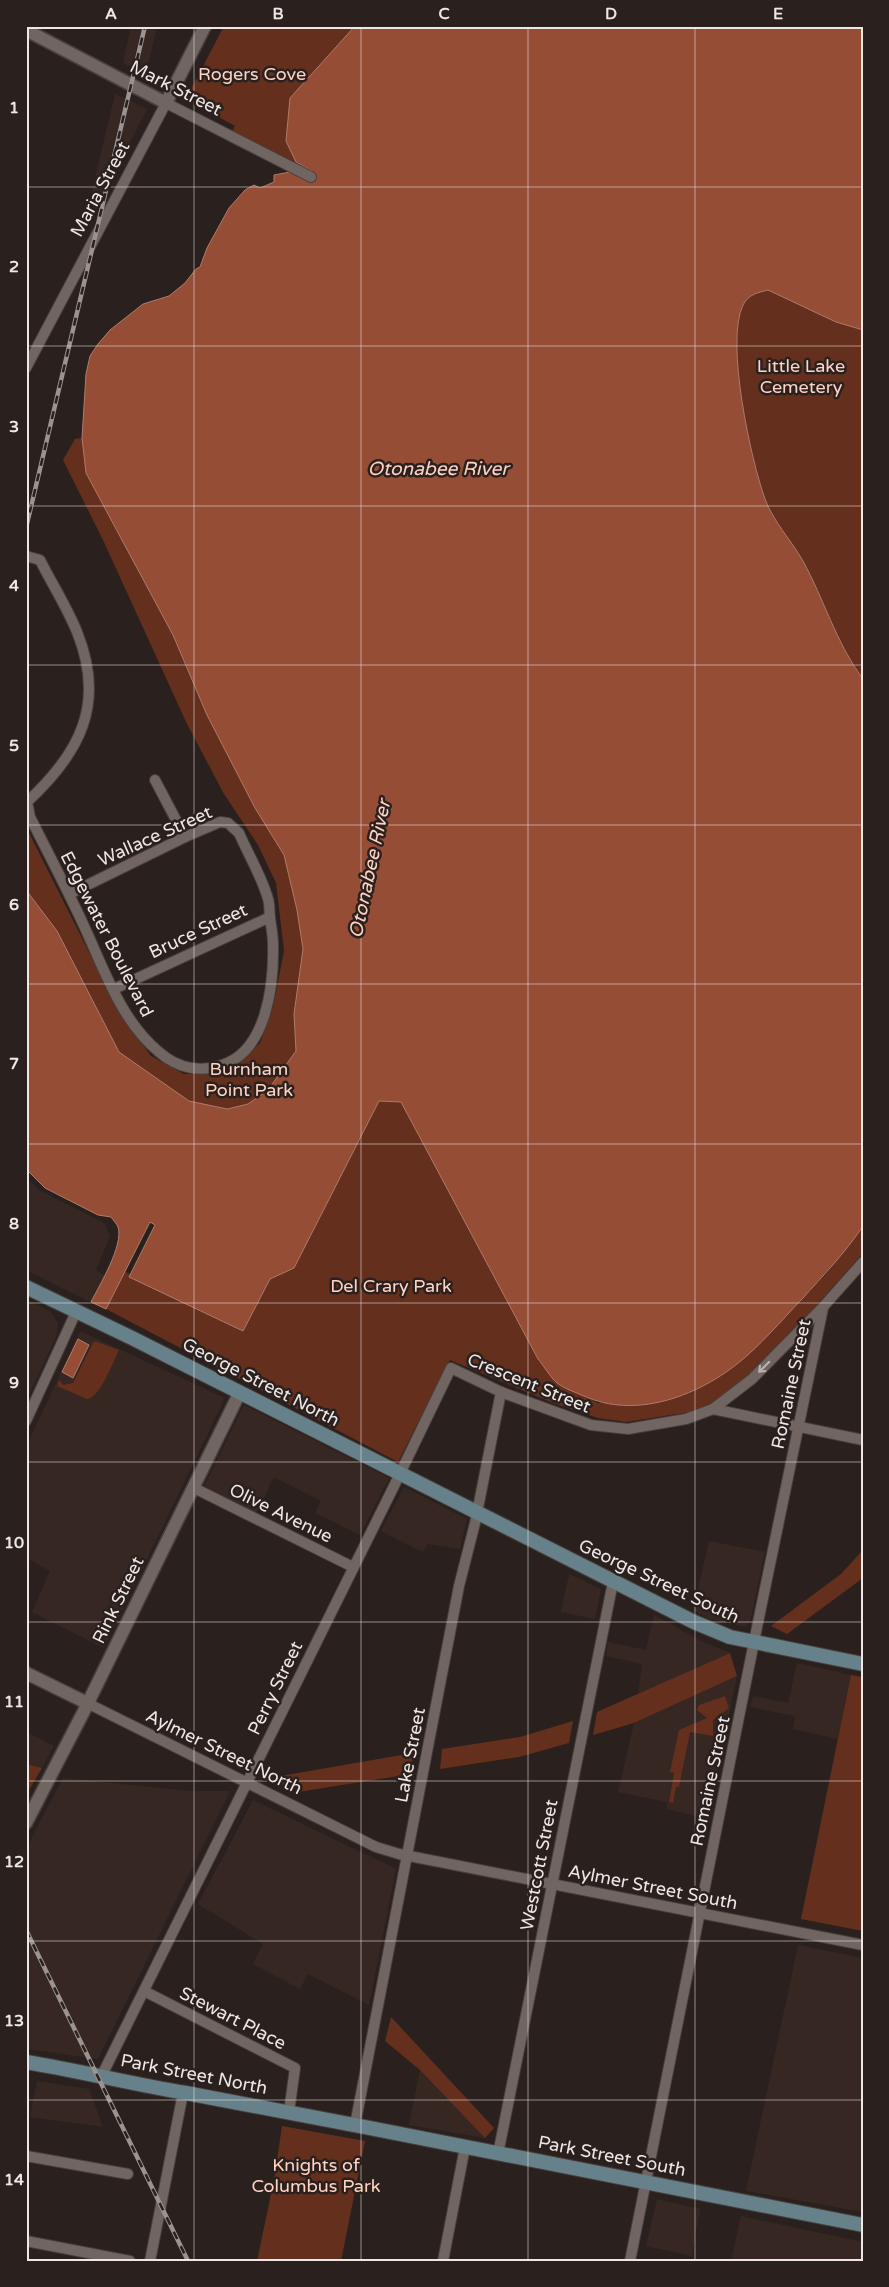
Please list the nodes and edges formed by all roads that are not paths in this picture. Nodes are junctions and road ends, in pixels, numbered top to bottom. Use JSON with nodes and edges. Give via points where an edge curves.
{"nodes":[{"id":1,"x":204,"y":26,"type":"edge"},
{"id":2,"x":26,"y":30,"type":"edge"},
{"id":3,"x":166,"y":103,"type":"junction"},
{"id":4,"x":311,"y":177,"type":"dead end"},
{"id":5,"x":26,"y":368,"type":"edge"},
{"id":6,"x":26,"y":556,"type":"edge"},
{"id":7,"x":155,"y":780,"type":"dead end"},
{"id":8,"x":228,"y":823,"type":"joint"},
{"id":9,"x":184,"y":837,"type":"junction"},
{"id":10,"x":69,"y":894,"type":"junction"},
{"id":11,"x":270,"y":917,"type":"junction"},
{"id":12,"x":114,"y":989,"type":"junction"},
{"id":13,"x":863,"y":1262,"type":"edge"},
{"id":14,"x":26,"y":1287,"type":"edge"},
{"id":15,"x":823,"y":1308,"type":"junction"},
{"id":16,"x":76,"y":1312,"type":"junction"},
{"id":17,"x":450,"y":1368,"type":"joint"},
{"id":18,"x":240,"y":1392,"type":"junction"},
{"id":19,"x":501,"y":1392,"type":"junction"},
{"id":20,"x":713,"y":1409,"type":"junction"},
{"id":21,"x":26,"y":1421,"type":"edge"},
{"id":22,"x":798,"y":1426,"type":"junction"},
{"id":23,"x":863,"y":1440,"type":"edge"},
{"id":24,"x":399,"y":1473,"type":"junction"},
{"id":25,"x":194,"y":1488,"type":"junction"},
{"id":26,"x":477,"y":1512,"type":"junction"},
{"id":27,"x":354,"y":1567,"type":"junction"},
{"id":28,"x":613,"y":1582,"type":"junction"},
{"id":29,"x":754,"y":1642,"type":"junction"},
{"id":30,"x":863,"y":1664,"type":"edge"},
{"id":31,"x":26,"y":1673,"type":"edge"},
{"id":32,"x":87,"y":1704,"type":"junction"},
{"id":33,"x":246,"y":1783,"type":"junction"},
{"id":34,"x":26,"y":1822,"type":"edge"},
{"id":35,"x":408,"y":1856,"type":"junction"},
{"id":36,"x":552,"y":1884,"type":"junction"},
{"id":37,"x":700,"y":1913,"type":"junction"},
{"id":38,"x":863,"y":1945,"type":"edge"},
{"id":39,"x":144,"y":1991,"type":"junction"},
{"id":40,"x":27,"y":2066,"type":"edge"},
{"id":41,"x":102,"y":2075,"type":"junction"},
{"id":42,"x":183,"y":2093,"type":"junction"},
{"id":43,"x":289,"y":2112,"type":"junction"},
{"id":44,"x":354,"y":2125,"type":"junction"},
{"id":45,"x":465,"y":2147,"type":"junction"},
{"id":46,"x":498,"y":2154,"type":"junction"},
{"id":47,"x":26,"y":2156,"type":"edge"},
{"id":48,"x":128,"y":2174,"type":"dead end"},
{"id":49,"x":646,"y":2180,"type":"junction"},
{"id":50,"x":863,"y":2225,"type":"edge"},
{"id":51,"x":26,"y":2241,"type":"edge"},
{"id":52,"x":130,"y":2261,"type":"edge"},
{"id":53,"x":150,"y":2261,"type":"edge"},
{"id":54,"x":443,"y":2261,"type":"edge"},
{"id":55,"x":630,"y":2261,"type":"edge"}],
"edges":[{"from":1,"to":3,"type":"street","name":"Maria Street"},
{"from":2,"to":3,"type":"street","name":"Mark Street"},
{"from":3,"to":4,"type":"street","name":"Mark Street"},
{"from":3,"to":5,"type":"street","name":"Maria Street"},
{"from":6,"to":10,"type":"street","name":"Edgewater Boulevard","via":[[40,560],[77,631],[88,672],[87,714],[81,733],[73,750],[27,802],[30,817]]},
{"from":7,"to":9,"type":"street"},
{"from":8,"to":9,"type":"street","name":"Wallace Street","via":[[220,822]]},
{"from":8,"to":11,"type":"street","name":"Edgewater Boulevard","via":[[239,833],[268,897]]},
{"from":9,"to":10,"type":"street","name":"Wallace Street"},
{"from":10,"to":12,"type":"street","name":"Edgewater Boulevard"},
{"from":11,"to":12,"type":"street","name":"Bruce Street"},
{"from":11,"to":12,"type":"street","name":"Edgewater Boulevard","via":[[274,945],[264,1017],[252,1043],[228,1064],[193,1069],[166,1058],[136,1028]]},
{"from":13,"to":15,"type":"street","name":"Crescent Street"},
{"from":14,"to":16,"type":"main road","name":"George Street North"},
{"from":15,"to":20,"type":"street","name":"Crescent Street","one_way":true,"via":[[752,1379]]},
{"from":15,"to":22,"type":"street","name":"Romaine Street"},
{"from":16,"to":18,"type":"main road","name":"George Street North"},
{"from":16,"to":21,"type":"street"},
{"from":17,"to":19,"type":"street","name":"Crescent Street"},
{"from":17,"to":24,"type":"street","name":"Perry Street"},
{"from":18,"to":24,"type":"main road","name":"George Street North"},
{"from":18,"to":25,"type":"street","name":"Rink Street"},
{"from":19,"to":20,"type":"street","name":"Crescent Street","via":[[591,1425],[628,1430],[686,1419]]},
{"from":19,"to":26,"type":"street","name":"Lake Street"},
{"from":20,"to":22,"type":"street"},
{"from":22,"to":23,"type":"street"},
{"from":22,"to":29,"type":"street","name":"Romaine Street"},
{"from":24,"to":26,"type":"main road","name":"George Street North"},
{"from":24,"to":27,"type":"street","name":"Perry Street"},
{"from":25,"to":27,"type":"street","name":"Olive Avenue"},
{"from":25,"to":32,"type":"street","name":"Rink Street"},
{"from":26,"to":28,"type":"main road","name":"George Street South"},
{"from":26,"to":35,"type":"street","name":"Lake Street","via":[[459,1586]]},
{"from":27,"to":33,"type":"street","name":"Perry Street"},
{"from":28,"to":29,"type":"main road","name":"George Street South","via":[[694,1622],[730,1637]]},
{"from":28,"to":36,"type":"street","name":"Westcott Street"},
{"from":29,"to":30,"type":"main road","name":"George Street South"},
{"from":29,"to":37,"type":"street","name":"Romaine Street"},
{"from":31,"to":32,"type":"street","name":"Aylmer Street North"},
{"from":32,"to":33,"type":"street","name":"Aylmer Street North"},
{"from":32,"to":34,"type":"street","name":"Rink Street"},
{"from":33,"to":35,"type":"street","name":"Aylmer Street North","via":[[376,1847]]},
{"from":33,"to":39,"type":"street","name":"Perry Street"},
{"from":35,"to":36,"type":"street","name":"Aylmer Street South"},
{"from":35,"to":44,"type":"street","name":"Lake Street"},
{"from":36,"to":37,"type":"street","name":"Aylmer Street South"},
{"from":36,"to":46,"type":"street","name":"Westcott Street"},
{"from":37,"to":38,"type":"street","name":"Aylmer Street South"},
{"from":37,"to":49,"type":"street","name":"Romaine Street"},
{"from":39,"to":41,"type":"street","name":"Perry Street"},
{"from":39,"to":43,"type":"street","name":"Stewart Place","via":[[295,2068]]},
{"from":40,"to":41,"type":"main road","name":"Park Street North"},
{"from":41,"to":42,"type":"main road","name":"Park Street North"},
{"from":42,"to":43,"type":"main road","name":"Park Street North"},
{"from":42,"to":53,"type":"street"},
{"from":43,"to":44,"type":"main road","name":"Park Street North"},
{"from":44,"to":45,"type":"main road","name":"Park Street South"},
{"from":45,"to":46,"type":"main road","name":"Park Street South"},
{"from":45,"to":54,"type":"street"},
{"from":46,"to":49,"type":"main road","name":"Park Street South"},
{"from":47,"to":48,"type":"street"},
{"from":49,"to":50,"type":"main road","name":"Park Street South"},
{"from":49,"to":55,"type":"street","name":"Romaine Street"},
{"from":51,"to":52,"type":"street"}]}
